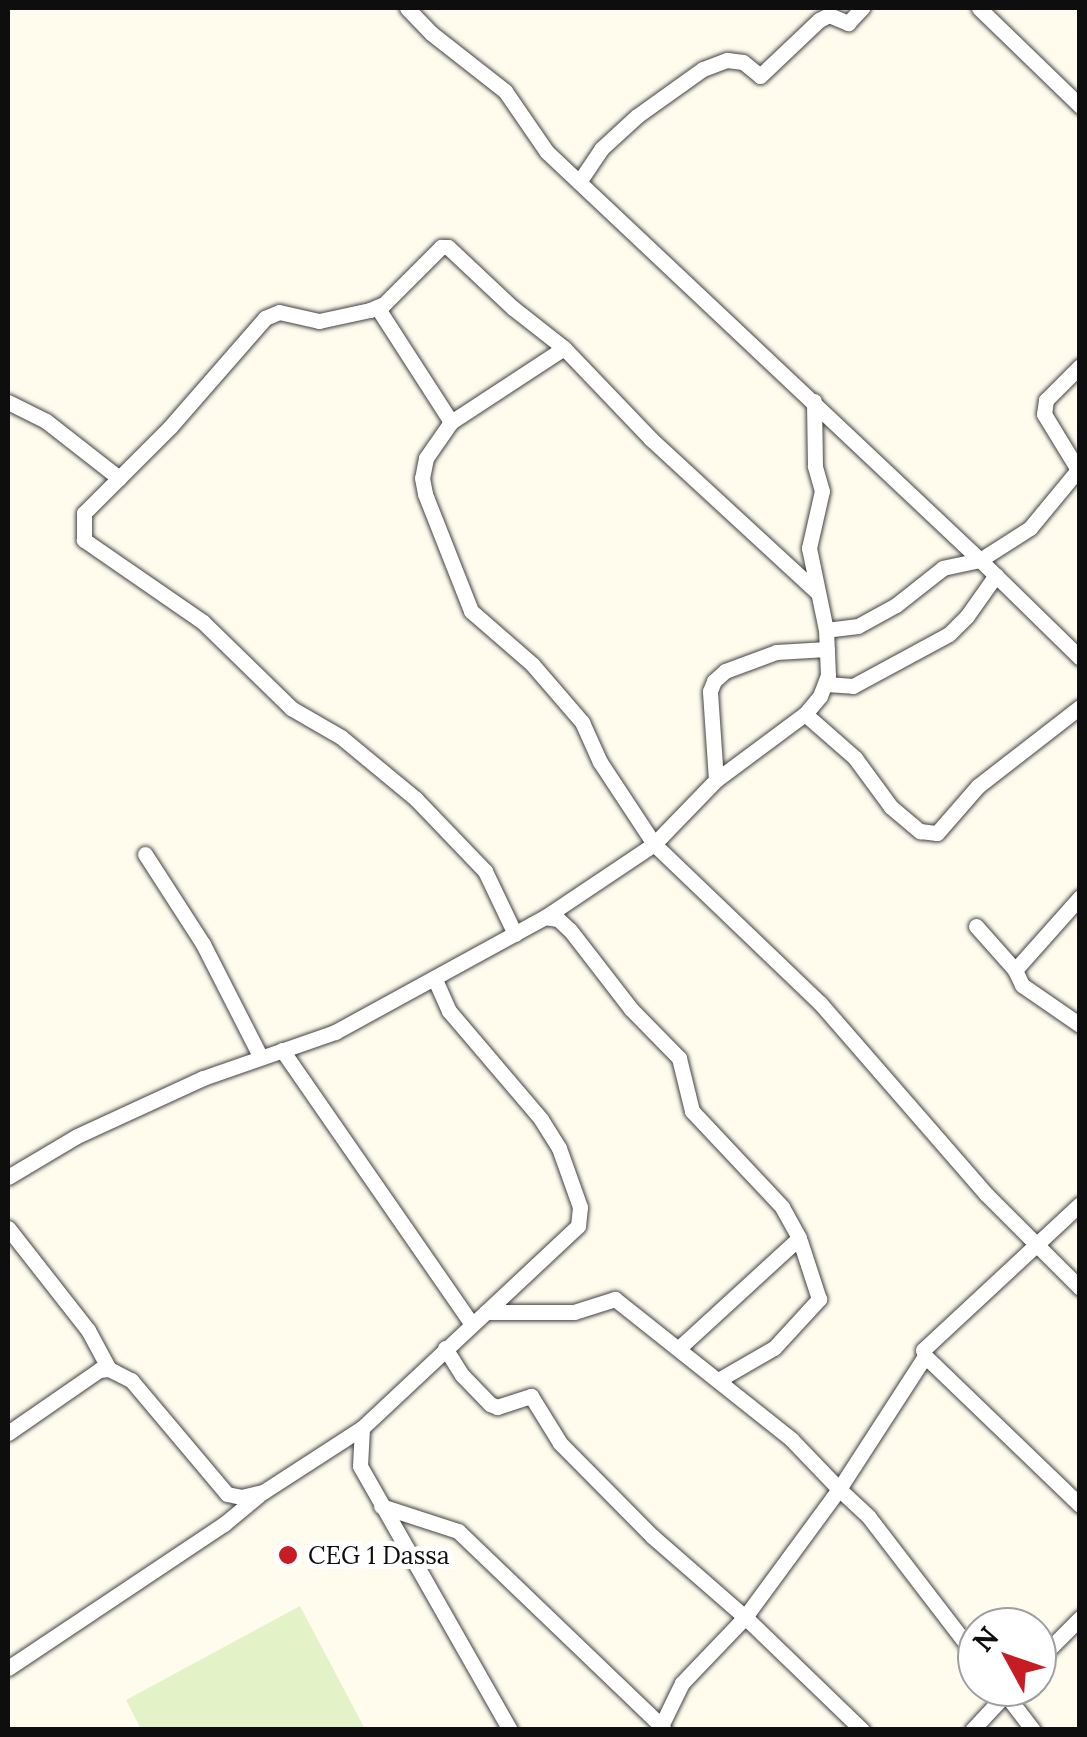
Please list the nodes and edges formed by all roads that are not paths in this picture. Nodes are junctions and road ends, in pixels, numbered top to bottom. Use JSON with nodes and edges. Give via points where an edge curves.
{"nodes":[{"id":1,"x":408,"y":8,"type":"edge"},
{"id":2,"x":862,"y":8,"type":"edge"},
{"id":3,"x":980,"y":8,"type":"edge"},
{"id":4,"x":1080,"y":106,"type":"edge"},
{"id":5,"x":579,"y":182,"type":"junction"},
{"id":6,"x":377,"y":307,"type":"junction"},
{"id":7,"x":564,"y":348,"type":"junction"},
{"id":8,"x":1080,"y":366,"type":"edge"},
{"id":9,"x":814,"y":401,"type":"junction"},
{"id":10,"x":8,"y":402,"type":"edge"},
{"id":11,"x":452,"y":422,"type":"junction"},
{"id":12,"x":1078,"y":472,"type":"edge"},
{"id":13,"x":119,"y":478,"type":"junction"},
{"id":14,"x":980,"y":560,"type":"junction"},
{"id":15,"x":996,"y":575,"type":"junction"},
{"id":16,"x":817,"y":592,"type":"junction"},
{"id":17,"x":826,"y":630,"type":"junction"},
{"id":18,"x":826,"y":649,"type":"junction"},
{"id":19,"x":1080,"y":658,"type":"edge"},
{"id":20,"x":826,"y":684,"type":"junction"},
{"id":21,"x":1080,"y":707,"type":"edge"},
{"id":22,"x":805,"y":714,"type":"junction"},
{"id":23,"x":716,"y":780,"type":"junction"},
{"id":24,"x":654,"y":844,"type":"junction"},
{"id":25,"x":145,"y":854,"type":"dead end"},
{"id":26,"x":1080,"y":896,"type":"edge"},
{"id":27,"x":545,"y":917,"type":"junction"},
{"id":28,"x":976,"y":926,"type":"dead end"},
{"id":29,"x":515,"y":934,"type":"junction"},
{"id":30,"x":1015,"y":970,"type":"junction"},
{"id":31,"x":434,"y":978,"type":"junction"},
{"id":32,"x":1080,"y":1025,"type":"edge"},
{"id":33,"x":282,"y":1050,"type":"junction"},
{"id":34,"x":260,"y":1056,"type":"junction"},
{"id":35,"x":8,"y":1177,"type":"edge"},
{"id":36,"x":1080,"y":1204,"type":"edge"},
{"id":37,"x":8,"y":1228,"type":"edge"},
{"id":38,"x":800,"y":1241,"type":"junction"},
{"id":39,"x":1036,"y":1246,"type":"junction"},
{"id":40,"x":1080,"y":1288,"type":"edge"},
{"id":41,"x":486,"y":1312,"type":"junction"},
{"id":42,"x":472,"y":1324,"type":"junction"},
{"id":43,"x":445,"y":1348,"type":"junction"},
{"id":44,"x":679,"y":1348,"type":"junction"},
{"id":45,"x":925,"y":1356,"type":"junction"},
{"id":46,"x":109,"y":1369,"type":"junction"},
{"id":47,"x":720,"y":1379,"type":"junction"},
{"id":48,"x":362,"y":1428,"type":"junction"},
{"id":49,"x":8,"y":1433,"type":"edge"},
{"id":50,"x":327,"y":1448,"type":"junction"},
{"id":51,"x":360,"y":1466,"type":"junction"},
{"id":52,"x":840,"y":1489,"type":"junction"},
{"id":53,"x":263,"y":1492,"type":"junction"},
{"id":54,"x":381,"y":1506,"type":"junction"},
{"id":55,"x":1080,"y":1506,"type":"edge"},
{"id":56,"x":745,"y":1617,"type":"junction"},
{"id":57,"x":1080,"y":1618,"type":"edge"},
{"id":58,"x":957,"y":1632,"type":"edge"},
{"id":59,"x":1057,"y":1641,"type":"edge"},
{"id":60,"x":8,"y":1668,"type":"edge"},
{"id":61,"x":991,"y":1707,"type":"edge"},
{"id":62,"x":1018,"y":1707,"type":"edge"},
{"id":63,"x":662,"y":1728,"type":"edge"},
{"id":64,"x":510,"y":1730,"type":"edge"},
{"id":65,"x":862,"y":1730,"type":"edge"},
{"id":66,"x":972,"y":1730,"type":"edge"},
{"id":67,"x":1033,"y":1730,"type":"edge"}],
"edges":[{"from":1,"to":5,"type":"street","via":[[505,91],[547,152]]},
{"from":2,"to":5,"type":"street","via":[[848,23],[829,16],[819,20],[760,76],[743,62],[727,60],[704,69],[637,116],[601,149]]},
{"from":3,"to":4,"type":"street"},
{"from":5,"to":9,"type":"street"},
{"from":6,"to":7,"type":"street","via":[[448,247]]},
{"from":6,"to":11,"type":"street"},
{"from":6,"to":13,"type":"street","via":[[319,321],[279,312],[266,318]]},
{"from":7,"to":11,"type":"street"},
{"from":7,"to":16,"type":"street"},
{"from":8,"to":12,"type":"street","via":[[1046,400],[1044,414]]},
{"from":9,"to":14,"type":"street"},
{"from":9,"to":16,"type":"street","via":[[822,491],[809,548]]},
{"from":10,"to":13,"type":"street","via":[[46,421]]},
{"from":11,"to":24,"type":"street","via":[[426,458],[422,478],[471,611],[532,664],[582,722]]},
{"from":12,"to":14,"type":"street","via":[[1030,528]]},
{"from":13,"to":29,"type":"street","via":[[84,513],[84,540],[203,622],[291,708],[341,737],[416,798],[485,872]]},
{"from":14,"to":15,"type":"street"},
{"from":14,"to":17,"type":"street","via":[[942,568],[858,626]]},
{"from":15,"to":19,"type":"street"},
{"from":15,"to":20,"type":"street","via":[[949,634],[853,686]]},
{"from":16,"to":17,"type":"street"},
{"from":17,"to":18,"type":"street"},
{"from":18,"to":20,"type":"street"},
{"from":18,"to":23,"type":"street","via":[[776,652],[714,681]]},
{"from":20,"to":22,"type":"street"},
{"from":21,"to":22,"type":"street","via":[[978,786],[936,833],[920,830],[892,807],[871,775]]},
{"from":22,"to":23,"type":"street"},
{"from":23,"to":24,"type":"street"},
{"from":24,"to":27,"type":"street"},
{"from":24,"to":39,"type":"street","via":[[820,1003]]},
{"from":25,"to":34,"type":"street","via":[[203,944]]},
{"from":26,"to":30,"type":"street"},
{"from":27,"to":29,"type":"street"},
{"from":27,"to":38,"type":"street","via":[[570,930],[679,1058],[692,1111],[782,1208]]},
{"from":28,"to":30,"type":"street"},
{"from":29,"to":31,"type":"street"},
{"from":30,"to":32,"type":"street","via":[[1022,985]]},
{"from":31,"to":33,"type":"street","via":[[335,1032]]},
{"from":31,"to":41,"type":"street","via":[[449,1011],[559,1148],[581,1215],[578,1226]]},
{"from":33,"to":34,"type":"street"},
{"from":33,"to":42,"type":"street"},
{"from":34,"to":35,"type":"street","via":[[77,1136]]},
{"from":36,"to":39,"type":"street"},
{"from":37,"to":46,"type":"street","via":[[88,1330]]},
{"from":38,"to":44,"type":"street"},
{"from":38,"to":47,"type":"street","via":[[819,1299],[774,1348]]},
{"from":39,"to":40,"type":"street"},
{"from":39,"to":45,"type":"street","via":[[926,1343]]},
{"from":41,"to":42,"type":"street"},
{"from":41,"to":44,"type":"street","via":[[574,1312],[616,1299]]},
{"from":42,"to":43,"type":"street"},
{"from":43,"to":48,"type":"street"},
{"from":43,"to":56,"type":"street","via":[[490,1404],[531,1396],[560,1443]]},
{"from":44,"to":47,"type":"street"},
{"from":45,"to":52,"type":"street"},
{"from":45,"to":55,"type":"street"},
{"from":46,"to":49,"type":"street"},
{"from":46,"to":53,"type":"street","via":[[131,1380],[227,1494]]},
{"from":47,"to":52,"type":"street","via":[[792,1438]]},
{"from":48,"to":50,"type":"street"},
{"from":48,"to":51,"type":"street"},
{"from":50,"to":51,"type":"street"},
{"from":50,"to":53,"type":"street"},
{"from":51,"to":54,"type":"street"},
{"from":52,"to":56,"type":"street"},
{"from":52,"to":58,"type":"street"},
{"from":53,"to":60,"type":"street"},
{"from":54,"to":63,"type":"street","via":[[458,1531]]},
{"from":54,"to":64,"type":"street"},
{"from":56,"to":63,"type":"street","via":[[682,1683]]},
{"from":56,"to":65,"type":"street"},
{"from":57,"to":59,"type":"street"},
{"from":61,"to":66,"type":"street"},
{"from":62,"to":67,"type":"street"}]}
